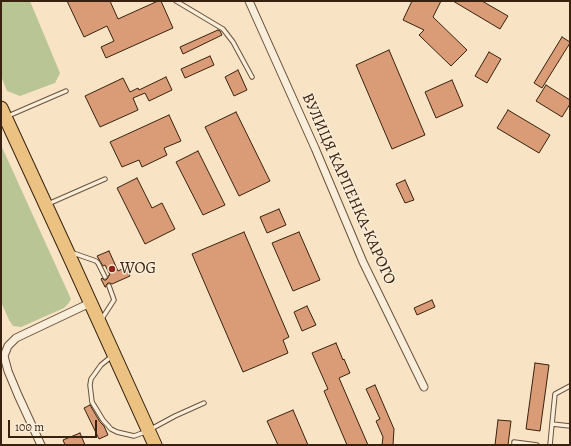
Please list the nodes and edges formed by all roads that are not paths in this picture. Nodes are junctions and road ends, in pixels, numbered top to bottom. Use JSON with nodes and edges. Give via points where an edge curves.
{"nodes":[{"id":1,"x":176,"y":1,"type":"edge"},
{"id":2,"x":249,"y":1,"type":"edge"},
{"id":3,"x":252,"y":77,"type":"dead end"},
{"id":4,"x":66,"y":91,"type":"dead end"},
{"id":5,"x":3,"y":113,"type":"edge"},
{"id":6,"x":105,"y":179,"type":"dead end"},
{"id":7,"x":46,"y":205,"type":"junction"},
{"id":8,"x":67,"y":251,"type":"junction"},
{"id":9,"x":105,"y":277,"type":"dead end"},
{"id":10,"x":109,"y":286,"type":"dead end"},
{"id":11,"x":90,"y":303,"type":"junction"},
{"id":12,"x":100,"y":323,"type":"junction"},
{"id":13,"x":2,"y":355,"type":"edge"},
{"id":14,"x":114,"y":355,"type":"junction"},
{"id":15,"x":570,"y":386,"type":"edge"},
{"id":16,"x":424,"y":387,"type":"dead end"},
{"id":17,"x":204,"y":403,"type":"dead end"},
{"id":18,"x":552,"y":424,"type":"junction"},
{"id":19,"x":570,"y":426,"type":"edge"},
{"id":20,"x":149,"y":430,"type":"junction"},
{"id":21,"x":41,"y":445,"type":"edge"},
{"id":22,"x":155,"y":445,"type":"edge"},
{"id":23,"x":514,"y":445,"type":"edge"},
{"id":24,"x":538,"y":445,"type":"edge"},
{"id":25,"x":550,"y":445,"type":"edge"}],
"edges":[{"from":1,"to":3,"type":"lane","via":[[223,28]]},
{"from":2,"to":16,"type":"street","name":"ВУЛИЦЯ КАРПЕНКА-КАРОГО","via":[[363,262]]},
{"from":4,"to":5,"type":"lane"},
{"from":5,"to":7,"type":"highway"},
{"from":6,"to":7,"type":"lane"},
{"from":7,"to":8,"type":"highway"},
{"from":8,"to":9,"type":"lane","via":[[96,261]]},
{"from":8,"to":11,"type":"highway"},
{"from":10,"to":12,"type":"lane","via":[[114,300]]},
{"from":11,"to":12,"type":"highway"},
{"from":11,"to":13,"type":"street","via":[[16,338]]},
{"from":12,"to":14,"type":"highway"},
{"from":13,"to":21,"type":"street"},
{"from":14,"to":20,"type":"highway"},
{"from":14,"to":20,"type":"lane","via":[[101,365],[91,379],[92,402],[103,420],[117,432],[134,436]]},
{"from":15,"to":18,"type":"lane","via":[[555,394]]},
{"from":17,"to":20,"type":"lane"},
{"from":18,"to":19,"type":"lane"},
{"from":18,"to":25,"type":"lane"},
{"from":20,"to":22,"type":"highway"},
{"from":23,"to":24,"type":"lane","via":[[514,442]]}]}
